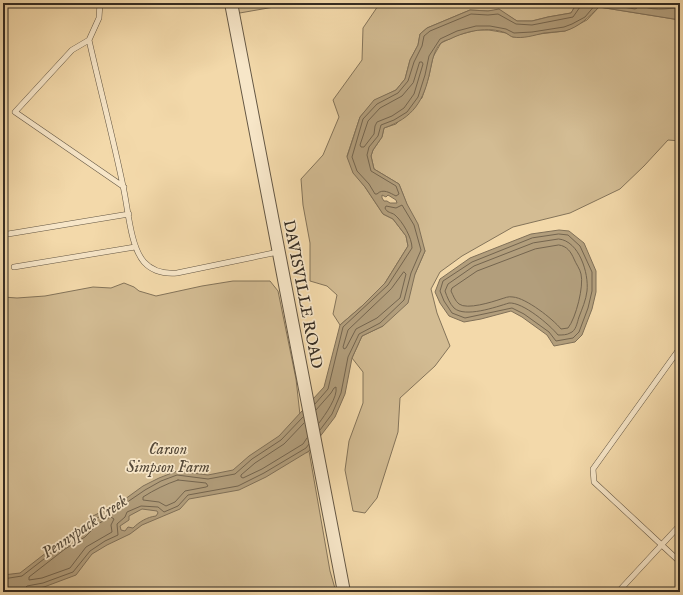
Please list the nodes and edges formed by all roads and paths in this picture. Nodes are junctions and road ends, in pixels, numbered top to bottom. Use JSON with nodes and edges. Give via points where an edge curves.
{"nodes":[{"id":1,"x":100,"y":3,"type":"edge"},
{"id":2,"x":231,"y":3,"type":"edge"},
{"id":3,"x":89,"y":40,"type":"junction"},
{"id":4,"x":124,"y":187,"type":"junction"},
{"id":5,"x":129,"y":214,"type":"junction"},
{"id":6,"x":8,"y":234,"type":"dead end"},
{"id":7,"x":135,"y":246,"type":"junction"},
{"id":8,"x":280,"y":252,"type":"junction"},
{"id":9,"x":14,"y":267,"type":"dead end"},
{"id":10,"x":680,"y":348,"type":"edge"},
{"id":11,"x":680,"y":525,"type":"edge"},
{"id":12,"x":662,"y":545,"type":"junction"},
{"id":13,"x":680,"y":562,"type":"edge"},
{"id":14,"x":344,"y":592,"type":"edge"},
{"id":15,"x":618,"y":592,"type":"edge"}],
"edges":[{"from":1,"to":3,"type":"lane","via":[[98,18]]},
{"from":2,"to":8,"type":"street","name":"DAVISVILLE ROAD"},
{"from":3,"to":4,"type":"lane"},
{"from":3,"to":4,"type":"lane","via":[[72,50],[15,112]]},
{"from":4,"to":5,"type":"lane"},
{"from":5,"to":6,"type":"lane"},
{"from":5,"to":7,"type":"lane"},
{"from":7,"to":8,"type":"lane","via":[[149,267],[166,274]]},
{"from":7,"to":9,"type":"lane"},
{"from":8,"to":14,"type":"street","name":"DAVISVILLE ROAD"},
{"from":10,"to":12,"type":"lane","via":[[593,470],[594,482]]},
{"from":11,"to":12,"type":"lane"},
{"from":12,"to":13,"type":"lane"},
{"from":12,"to":15,"type":"lane"}]}
